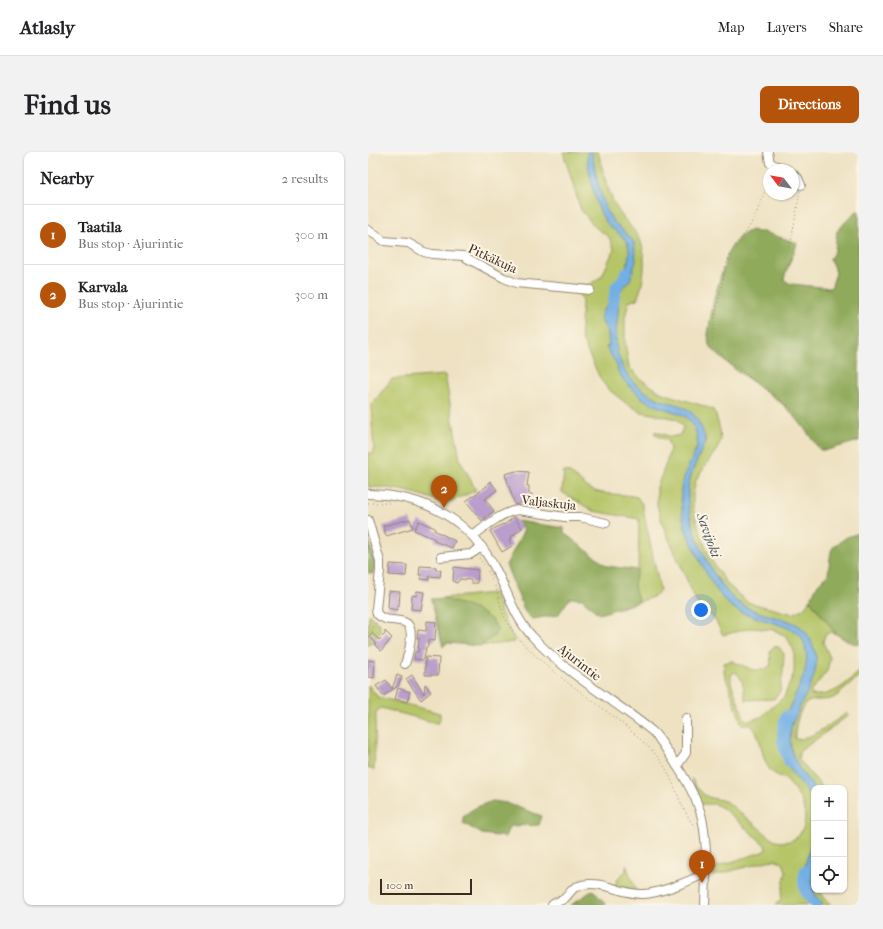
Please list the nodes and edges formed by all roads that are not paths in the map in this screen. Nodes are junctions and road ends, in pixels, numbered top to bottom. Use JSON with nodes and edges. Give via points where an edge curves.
{"nodes":[{"id":1,"x":768,"y":152,"type":"edge"},
{"id":2,"x":772,"y":164,"type":"edge"},
{"id":3,"x":799,"y":180,"type":"edge"},
{"id":4,"x":801,"y":185,"type":"road end"},
{"id":5,"x":368,"y":230,"type":"edge"},
{"id":6,"x":590,"y":290,"type":"dead end"},
{"id":7,"x":368,"y":494,"type":"edge"},
{"id":8,"x":368,"y":520,"type":"edge"},
{"id":9,"x":606,"y":523,"type":"dead end"},
{"id":10,"x":473,"y":536,"type":"junction"},
{"id":11,"x":482,"y":547,"type":"junction"},
{"id":12,"x":441,"y":557,"type":"dead end"},
{"id":13,"x":404,"y":664,"type":"dead end"},
{"id":14,"x":686,"y":718,"type":"dead end"},
{"id":15,"x":677,"y":766,"type":"junction"},
{"id":16,"x":707,"y":872,"type":"junction"},
{"id":17,"x":552,"y":905,"type":"edge"},
{"id":18,"x":705,"y":905,"type":"edge"}],
"edges":[{"from":1,"to":2,"type":"street"},
{"from":3,"to":4,"type":"street"},
{"from":5,"to":6,"type":"street","name":"Pitkäkuja","via":[[384,241],[408,243],[424,252],[464,256],[516,283]]},
{"from":7,"to":10,"type":"street","name":"Ajurintie","via":[[389,495],[429,505]]},
{"from":8,"to":13,"type":"street","via":[[380,561],[376,609],[379,616],[385,620],[405,622],[409,626],[411,634]]},
{"from":9,"to":10,"type":"street","name":"Valjaskuja","via":[[580,517],[518,510],[503,516]]},
{"from":10,"to":11,"type":"street","name":"Ajurintie"},
{"from":11,"to":12,"type":"street","via":[[471,554]]},
{"from":11,"to":15,"type":"street","name":"Ajurintie","via":[[496,569],[521,623],[530,634],[559,662],[654,733]]},
{"from":14,"to":15,"type":"street","via":[[686,753]]},
{"from":15,"to":16,"type":"street","name":"Ajurintie","via":[[701,817]]},
{"from":16,"to":17,"type":"street","via":[[670,888],[644,894],[624,892],[602,885],[582,885]]},
{"from":16,"to":18,"type":"street","name":"Ajurintie"}]}
